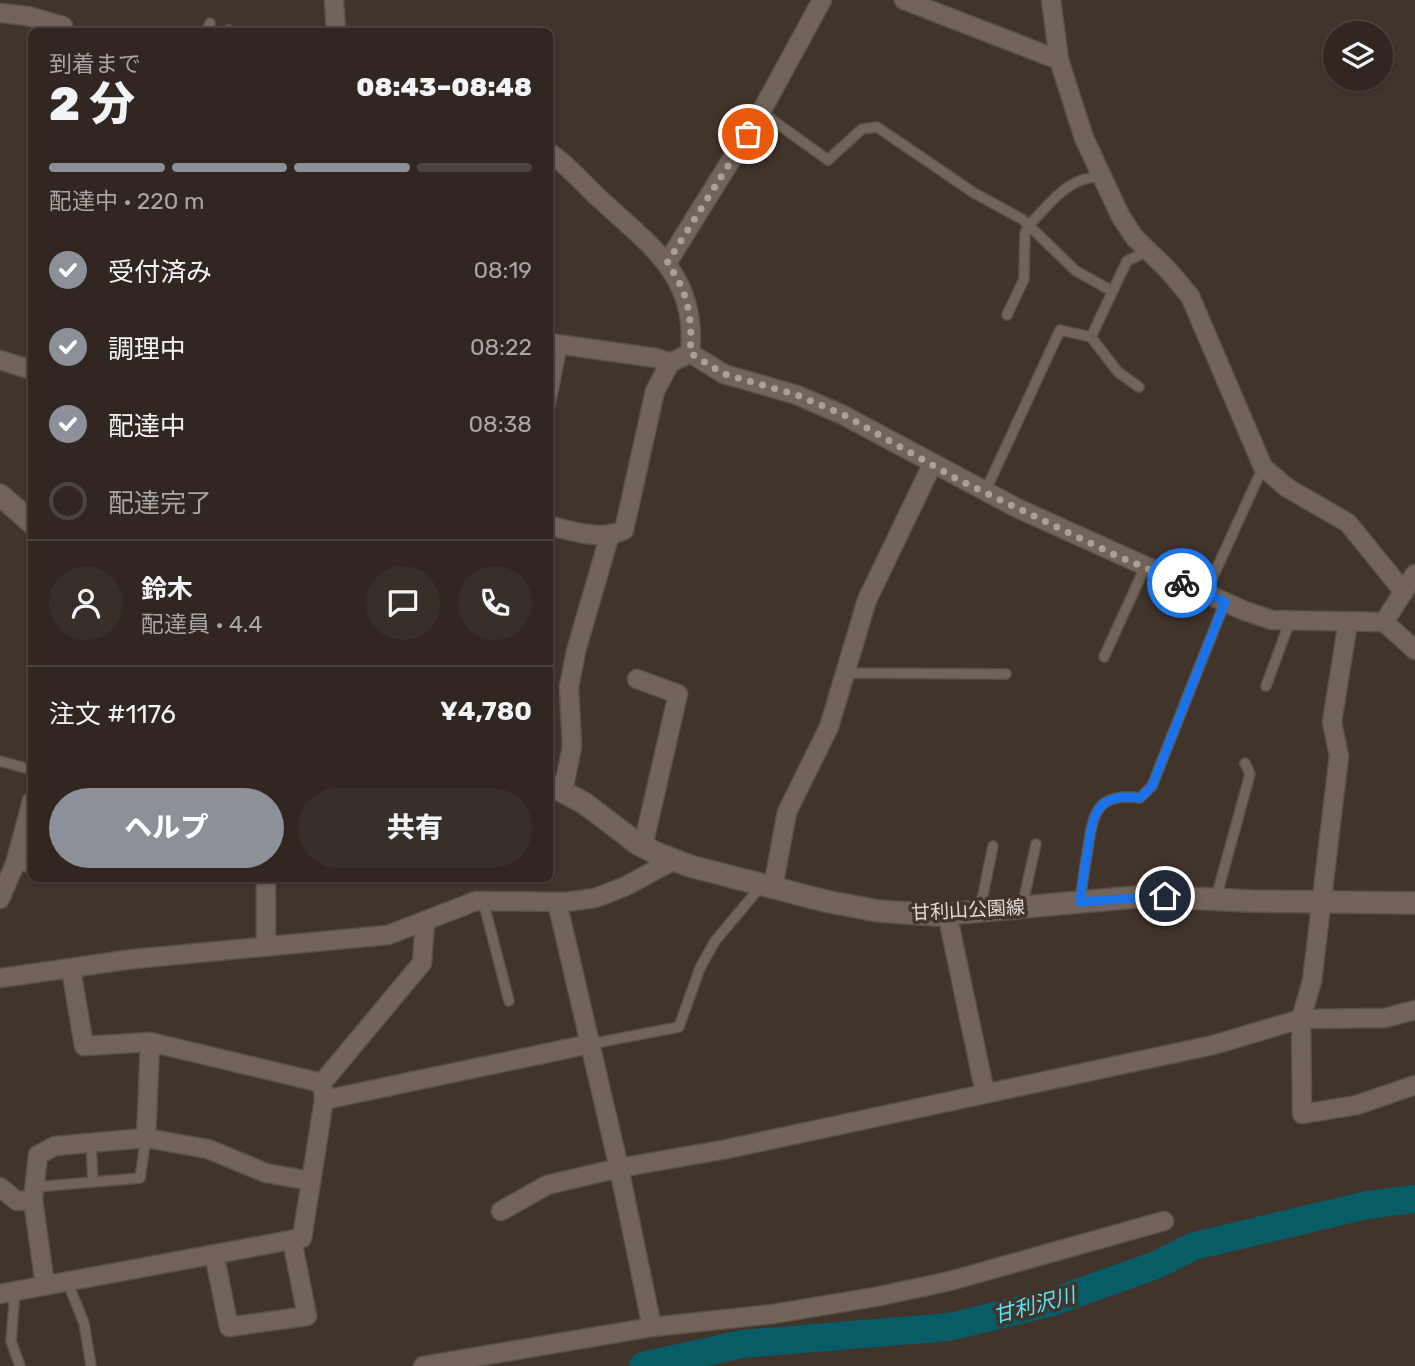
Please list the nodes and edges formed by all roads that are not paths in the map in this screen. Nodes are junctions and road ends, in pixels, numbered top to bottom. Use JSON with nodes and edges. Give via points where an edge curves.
{"nodes":[{"id":1,"x":334,"y":0,"type":"edge"},
{"id":2,"x":821,"y":0,"type":"edge"},
{"id":3,"x":904,"y":0,"type":"edge"},
{"id":4,"x":1052,"y":0,"type":"edge"},
{"id":5,"x":0,"y":13,"type":"edge"},
{"id":6,"x":62,"y":28,"type":"edge"},
{"id":7,"x":336,"y":28,"type":"edge"},
{"id":8,"x":1059,"y":60,"type":"junction"},
{"id":9,"x":761,"y":112,"type":"junction"},
{"id":10,"x":553,"y":156,"type":"edge"},
{"id":11,"x":1102,"y":177,"type":"junction"},
{"id":12,"x":1029,"y":225,"type":"junction"},
{"id":13,"x":1148,"y":251,"type":"junction"},
{"id":14,"x":667,"y":263,"type":"junction"},
{"id":15,"x":1112,"y":291,"type":"junction"},
{"id":16,"x":1007,"y":315,"type":"dead end"},
{"id":17,"x":1091,"y":337,"type":"junction"},
{"id":18,"x":556,"y":344,"type":"edge"},
{"id":19,"x":690,"y":353,"type":"junction"},
{"id":20,"x":0,"y":360,"type":"edge"},
{"id":21,"x":670,"y":363,"type":"junction"},
{"id":22,"x":28,"y":369,"type":"edge"},
{"id":23,"x":553,"y":375,"type":"edge"},
{"id":24,"x":1139,"y":387,"type":"dead end"},
{"id":25,"x":932,"y":465,"type":"junction"},
{"id":26,"x":1263,"y":467,"type":"junction"},
{"id":27,"x":985,"y":492,"type":"junction"},
{"id":28,"x":0,"y":495,"type":"edge"},
{"id":29,"x":28,"y":520,"type":"edge"},
{"id":30,"x":553,"y":526,"type":"edge"},
{"id":31,"x":610,"y":534,"type":"junction"},
{"id":32,"x":1145,"y":567,"type":"junction"},
{"id":33,"x":1415,"y":575,"type":"edge"},
{"id":34,"x":1404,"y":592,"type":"junction"},
{"id":35,"x":1206,"y":593,"type":"junction"},
{"id":36,"x":1225,"y":602,"type":"junction"},
{"id":37,"x":1290,"y":621,"type":"junction"},
{"id":38,"x":1348,"y":622,"type":"junction"},
{"id":39,"x":1384,"y":622,"type":"junction"},
{"id":40,"x":1415,"y":650,"type":"edge"},
{"id":41,"x":1104,"y":657,"type":"dead end"},
{"id":42,"x":844,"y":673,"type":"junction"},
{"id":43,"x":1006,"y":674,"type":"dead end"},
{"id":44,"x":637,"y":679,"type":"dead end"},
{"id":45,"x":1266,"y":686,"type":"dead end"},
{"id":46,"x":0,"y":761,"type":"edge"},
{"id":47,"x":1245,"y":763,"type":"dead end"},
{"id":48,"x":28,"y":769,"type":"edge"},
{"id":49,"x":556,"y":788,"type":"edge"},
{"id":50,"x":28,"y":834,"type":"edge"},
{"id":51,"x":1036,"y":844,"type":"dead end"},
{"id":52,"x":643,"y":846,"type":"junction"},
{"id":53,"x":993,"y":846,"type":"dead end"},
{"id":54,"x":674,"y":860,"type":"junction"},
{"id":55,"x":24,"y":866,"type":"edge"},
{"id":56,"x":267,"y":882,"type":"edge"},
{"id":57,"x":768,"y":886,"type":"junction"},
{"id":58,"x":1216,"y":898,"type":"junction"},
{"id":59,"x":0,"y":899,"type":"edge"},
{"id":60,"x":483,"y":901,"type":"junction"},
{"id":61,"x":1320,"y":901,"type":"junction"},
{"id":62,"x":557,"y":902,"type":"junction"},
{"id":63,"x":1080,"y":902,"type":"junction"},
{"id":64,"x":1415,"y":903,"type":"edge"},
{"id":65,"x":1022,"y":907,"type":"junction"},
{"id":66,"x":979,"y":910,"type":"junction"},
{"id":67,"x":947,"y":913,"type":"junction"},
{"id":68,"x":425,"y":921,"type":"junction"},
{"id":69,"x":266,"y":946,"type":"junction"},
{"id":70,"x":71,"y":969,"type":"junction"},
{"id":71,"x":0,"y":978,"type":"edge"},
{"id":72,"x":509,"y":1000,"type":"dead end"},
{"id":73,"x":1415,"y":1010,"type":"edge"},
{"id":74,"x":1301,"y":1019,"type":"junction"},
{"id":75,"x":150,"y":1042,"type":"junction"},
{"id":76,"x":590,"y":1044,"type":"junction"},
{"id":77,"x":1415,"y":1085,"type":"edge"},
{"id":78,"x":323,"y":1092,"type":"junction"},
{"id":79,"x":985,"y":1093,"type":"junction"},
{"id":80,"x":146,"y":1138,"type":"junction"},
{"id":81,"x":91,"y":1143,"type":"junction"},
{"id":82,"x":619,"y":1168,"type":"junction"},
{"id":83,"x":311,"y":1181,"type":"junction"},
{"id":84,"x":93,"y":1182,"type":"junction"},
{"id":85,"x":0,"y":1187,"type":"edge"},
{"id":86,"x":34,"y":1194,"type":"junction"},
{"id":87,"x":501,"y":1211,"type":"dead end"},
{"id":88,"x":1164,"y":1221,"type":"dead end"},
{"id":89,"x":292,"y":1240,"type":"junction"},
{"id":90,"x":214,"y":1254,"type":"junction"},
{"id":91,"x":67,"y":1281,"type":"junction"},
{"id":92,"x":45,"y":1285,"type":"junction"},
{"id":93,"x":8,"y":1292,"type":"edge"},
{"id":94,"x":652,"y":1327,"type":"junction"},
{"id":95,"x":20,"y":1366,"type":"edge"},
{"id":96,"x":91,"y":1366,"type":"edge"},
{"id":97,"x":423,"y":1366,"type":"edge"}],
"edges":[{"from":1,"to":7,"type":"street"},
{"from":2,"to":9,"type":"street"},
{"from":3,"to":8,"type":"street"},
{"from":4,"to":8,"type":"street"},
{"from":5,"to":6,"type":"street","via":[[28,16]]},
{"from":8,"to":11,"type":"street"},
{"from":9,"to":12,"type":"lane","via":[[824,160],[862,129],[877,127]]},
{"from":9,"to":14,"type":"street"},
{"from":10,"to":14,"type":"street"},
{"from":11,"to":12,"type":"lane","via":[[1074,181]]},
{"from":11,"to":13,"type":"street","via":[[1121,217]]},
{"from":12,"to":15,"type":"lane","via":[[1076,271]]},
{"from":12,"to":16,"type":"lane","via":[[1024,279]]},
{"from":13,"to":15,"type":"lane","via":[[1127,261]]},
{"from":13,"to":26,"type":"street","via":[[1189,296]]},
{"from":14,"to":19,"type":"street","via":[[687,298]]},
{"from":15,"to":17,"type":"lane"},
{"from":17,"to":24,"type":"lane","via":[[1118,372]]},
{"from":17,"to":27,"type":"lane","via":[[1060,330]]},
{"from":18,"to":21,"type":"street"},
{"from":18,"to":23,"type":"lane"},
{"from":19,"to":21,"type":"street"},
{"from":19,"to":25,"type":"street","via":[[724,374],[797,395],[844,415]]},
{"from":20,"to":22,"type":"street"},
{"from":21,"to":31,"type":"street","via":[[655,391],[628,522],[624,530]]},
{"from":25,"to":27,"type":"street"},
{"from":25,"to":42,"type":"street","via":[[867,600]]},
{"from":26,"to":34,"type":"street","via":[[1286,487],[1348,523]]},
{"from":26,"to":35,"type":"lane"},
{"from":27,"to":32,"type":"street"},
{"from":28,"to":29,"type":"main road"},
{"from":30,"to":31,"type":"street"},
{"from":31,"to":49,"type":"street","via":[[576,651],[569,687],[572,747]]},
{"from":32,"to":35,"type":"street"},
{"from":32,"to":41,"type":"lane"},
{"from":33,"to":34,"type":"street"},
{"from":34,"to":39,"type":"street"},
{"from":35,"to":36,"type":"street"},
{"from":36,"to":37,"type":"street","via":[[1272,620]]},
{"from":36,"to":63,"type":"lane","via":[[1152,786],[1140,798],[1122,795],[1105,802],[1092,816]]},
{"from":37,"to":38,"type":"street"},
{"from":37,"to":45,"type":"lane"},
{"from":38,"to":39,"type":"street"},
{"from":38,"to":61,"type":"street","via":[[1332,722],[1339,756]]},
{"from":39,"to":40,"type":"street"},
{"from":42,"to":43,"type":"lane"},
{"from":42,"to":57,"type":"street","via":[[829,727],[787,812]]},
{"from":44,"to":52,"type":"street","via":[[678,694]]},
{"from":46,"to":48,"type":"lane"},
{"from":47,"to":58,"type":"lane","via":[[1250,774]]},
{"from":49,"to":52,"type":"main road","name":"甘利山公園線"},
{"from":50,"to":55,"type":"street"},
{"from":51,"to":65,"type":"lane"},
{"from":52,"to":54,"type":"main road","name":"甘利山公園線"},
{"from":53,"to":66,"type":"lane"},
{"from":54,"to":57,"type":"main road","name":"甘利山公園線"},
{"from":54,"to":62,"type":"street","via":[[595,898]]},
{"from":55,"to":59,"type":"street"},
{"from":56,"to":69,"type":"street"},
{"from":57,"to":67,"type":"main road","name":"甘利山公園線","via":[[878,911]]},
{"from":57,"to":76,"type":"lane","via":[[715,941],[679,1027]]},
{"from":58,"to":61,"type":"main road","name":"甘利山公園線"},
{"from":58,"to":63,"type":"main road","name":"甘利山公園線","via":[[1147,896]]},
{"from":60,"to":62,"type":"street"},
{"from":60,"to":68,"type":"street"},
{"from":60,"to":72,"type":"lane"},
{"from":61,"to":64,"type":"main road","name":"甘利山公園線"},
{"from":61,"to":74,"type":"street","via":[[1312,981]]},
{"from":62,"to":76,"type":"street"},
{"from":63,"to":65,"type":"main road","name":"甘利山公園線"},
{"from":65,"to":66,"type":"main road","name":"甘利山公園線"},
{"from":66,"to":67,"type":"main road","name":"甘利山公園線"},
{"from":67,"to":79,"type":"street"},
{"from":68,"to":69,"type":"street","via":[[388,934]]},
{"from":68,"to":78,"type":"street","via":[[422,963]]},
{"from":69,"to":70,"type":"street"},
{"from":70,"to":71,"type":"street"},
{"from":70,"to":75,"type":"street","via":[[84,1046]]},
{"from":73,"to":74,"type":"street","via":[[1385,1018]]},
{"from":74,"to":77,"type":"street","via":[[1302,1114],[1356,1105]]},
{"from":74,"to":79,"type":"street","via":[[1213,1045]]},
{"from":75,"to":78,"type":"street"},
{"from":75,"to":80,"type":"street"},
{"from":76,"to":78,"type":"street"},
{"from":76,"to":82,"type":"street"},
{"from":78,"to":83,"type":"street"},
{"from":79,"to":82,"type":"street"},
{"from":80,"to":81,"type":"street"},
{"from":80,"to":83,"type":"street","via":[[208,1149],[266,1173]]},
{"from":80,"to":84,"type":"lane","via":[[140,1178]]},
{"from":81,"to":84,"type":"lane"},
{"from":81,"to":86,"type":"street","via":[[54,1146],[38,1155]]},
{"from":82,"to":87,"type":"street","via":[[547,1185]]},
{"from":82,"to":94,"type":"street"},
{"from":83,"to":89,"type":"street","via":[[302,1238]]},
{"from":84,"to":86,"type":"lane"},
{"from":85,"to":86,"type":"street","via":[[17,1201]]},
{"from":86,"to":92,"type":"street"},
{"from":88,"to":94,"type":"street","via":[[950,1281],[875,1297]]},
{"from":89,"to":90,"type":"street"},
{"from":89,"to":90,"type":"street","via":[[307,1316],[229,1328]]},
{"from":90,"to":91,"type":"street"},
{"from":91,"to":92,"type":"street"},
{"from":91,"to":96,"type":"lane","via":[[84,1323]]},
{"from":92,"to":93,"type":"street"},
{"from":93,"to":95,"type":"lane","via":[[11,1341]]},
{"from":94,"to":97,"type":"street"}]}
